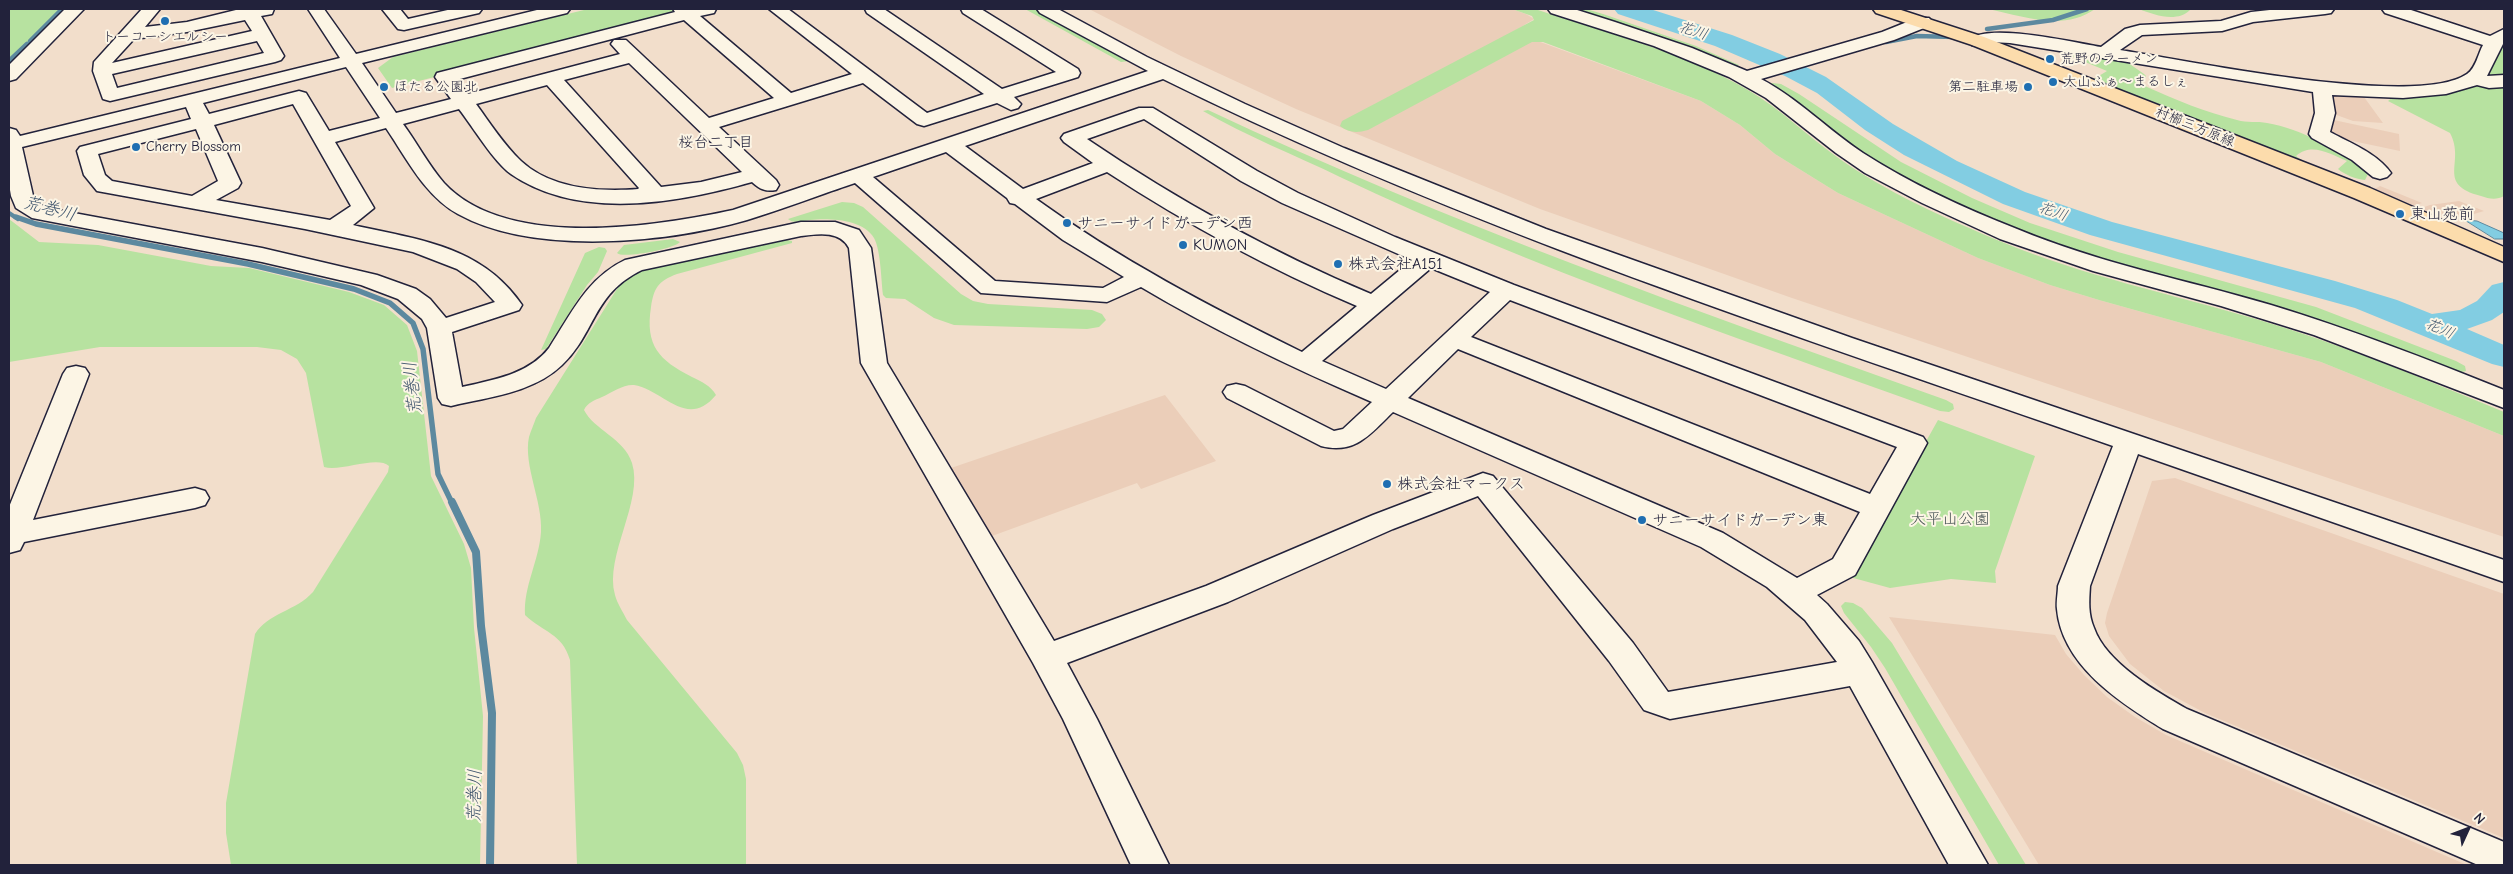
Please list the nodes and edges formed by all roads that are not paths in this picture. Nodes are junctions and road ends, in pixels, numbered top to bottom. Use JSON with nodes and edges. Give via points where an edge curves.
{"nodes":[{"id":1,"x":76,"y":9,"type":"edge"},
{"id":2,"x":152,"y":9,"type":"edge"},
{"id":3,"x":270,"y":9,"type":"edge"},
{"id":4,"x":316,"y":9,"type":"edge"},
{"id":5,"x":392,"y":9,"type":"edge"},
{"id":6,"x":473,"y":9,"type":"edge"},
{"id":7,"x":560,"y":9,"type":"edge"},
{"id":8,"x":708,"y":9,"type":"edge"},
{"id":9,"x":777,"y":9,"type":"edge"},
{"id":10,"x":873,"y":9,"type":"edge"},
{"id":11,"x":970,"y":9,"type":"edge"},
{"id":12,"x":1046,"y":9,"type":"edge"},
{"id":13,"x":1068,"y":9,"type":"edge"},
{"id":14,"x":1557,"y":9,"type":"edge"},
{"id":15,"x":1882,"y":9,"type":"edge"},
{"id":16,"x":2325,"y":9,"type":"edge"},
{"id":17,"x":2391,"y":9,"type":"edge"},
{"id":18,"x":249,"y":11,"type":"edge"},
{"id":19,"x":684,"y":11,"type":"edge"},
{"id":20,"x":2273,"y":11,"type":"edge"},
{"id":21,"x":1923,"y":22,"type":"junction"},
{"id":22,"x":128,"y":34,"type":"junction"},
{"id":23,"x":262,"y":34,"type":"junction"},
{"id":24,"x":610,"y":34,"type":"junction"},
{"id":25,"x":2498,"y":38,"type":"edge"},
{"id":26,"x":1978,"y":41,"type":"junction"},
{"id":27,"x":2110,"y":54,"type":"junction"},
{"id":28,"x":633,"y":56,"type":"junction"},
{"id":29,"x":351,"y":60,"type":"junction"},
{"id":30,"x":102,"y":71,"type":"junction"},
{"id":31,"x":1165,"y":72,"type":"junction"},
{"id":32,"x":9,"y":75,"type":"edge"},
{"id":33,"x":866,"y":76,"type":"junction"},
{"id":34,"x":551,"y":78,"type":"junction"},
{"id":35,"x":1744,"y":78,"type":"junction"},
{"id":36,"x":2474,"y":78,"type":"junction"},
{"id":37,"x":2504,"y":81,"type":"edge"},
{"id":38,"x":2322,"y":88,"type":"junction"},
{"id":39,"x":1000,"y":96,"type":"junction"},
{"id":40,"x":192,"y":99,"type":"junction"},
{"id":41,"x":788,"y":100,"type":"junction"},
{"id":42,"x":464,"y":102,"type":"junction"},
{"id":43,"x":1031,"y":118,"type":"junction"},
{"id":44,"x":392,"y":121,"type":"junction"},
{"id":45,"x":202,"y":122,"type":"junction"},
{"id":46,"x":705,"y":125,"type":"junction"},
{"id":47,"x":10,"y":139,"type":"edge"},
{"id":48,"x":323,"y":139,"type":"junction"},
{"id":49,"x":950,"y":145,"type":"junction"},
{"id":50,"x":1109,"y":164,"type":"junction"},
{"id":51,"x":2380,"y":173,"type":"dead end"},
{"id":52,"x":757,"y":174,"type":"junction"},
{"id":53,"x":859,"y":176,"type":"junction"},
{"id":54,"x":646,"y":195,"type":"junction"},
{"id":55,"x":1018,"y":198,"type":"junction"},
{"id":56,"x":784,"y":201,"type":"junction"},
{"id":57,"x":196,"y":203,"type":"junction"},
{"id":58,"x":335,"y":227,"type":"junction"},
{"id":59,"x":2501,"y":250,"type":"edge"},
{"id":60,"x":1426,"y":259,"type":"junction"},
{"id":61,"x":1140,"y":278,"type":"junction"},
{"id":62,"x":1506,"y":290,"type":"junction"},
{"id":63,"x":1373,"y":304,"type":"junction"},
{"id":64,"x":439,"y":328,"type":"junction"},
{"id":65,"x":1455,"y":339,"type":"junction"},
{"id":66,"x":1304,"y":363,"type":"junction"},
{"id":67,"x":76,"y":374,"type":"dead end"},
{"id":68,"x":1241,"y":400,"type":"dead end"},
{"id":69,"x":2504,"y":400,"type":"edge"},
{"id":70,"x":1390,"y":401,"type":"junction"},
{"id":71,"x":2128,"y":441,"type":"junction"},
{"id":72,"x":195,"y":498,"type":"dead end"},
{"id":73,"x":1877,"y":508,"type":"junction"},
{"id":74,"x":12,"y":538,"type":"edge"},
{"id":75,"x":2504,"y":553,"type":"edge"},
{"id":76,"x":2504,"y":570,"type":"edge"},
{"id":77,"x":1794,"y":593,"type":"junction"},
{"id":78,"x":1047,"y":658,"type":"junction"},
{"id":79,"x":1860,"y":671,"type":"junction"},
{"id":80,"x":2504,"y":860,"type":"edge"},
{"id":81,"x":1150,"y":865,"type":"edge"},
{"id":82,"x":1969,"y":865,"type":"edge"}],
"edges":[{"from":1,"to":32,"type":"street"},
{"from":2,"to":22,"type":"street"},
{"from":3,"to":18,"type":"street"},
{"from":4,"to":29,"type":"street"},
{"from":5,"to":6,"type":"street","via":[[404,25]]},
{"from":7,"to":29,"type":"street"},
{"from":8,"to":19,"type":"street"},
{"from":9,"to":33,"type":"street"},
{"from":10,"to":39,"type":"street"},
{"from":11,"to":39,"type":"street","via":[[1071,73]]},
{"from":12,"to":31,"type":"street"},
{"from":13,"to":75,"type":"street","via":[[1267,108],[1546,223],[1758,300]]},
{"from":14,"to":35,"type":"street","via":[[1690,54]]},
{"from":15,"to":21,"type":"main road","name":"村櫛三方原線"},
{"from":16,"to":20,"type":"street"},
{"from":17,"to":25,"type":"street"},
{"from":18,"to":22,"type":"street","via":[[178,28]]},
{"from":18,"to":23,"type":"street"},
{"from":19,"to":24,"type":"street"},
{"from":19,"to":41,"type":"street"},
{"from":20,"to":27,"type":"street","via":[[2222,26],[2140,30],[2125,36],[2109,50]]},
{"from":21,"to":26,"type":"main road","name":"村櫛三方原線"},
{"from":21,"to":35,"type":"street","via":[[1888,36]]},
{"from":22,"to":30,"type":"street","via":[[106,58]]},
{"from":23,"to":30,"type":"street"},
{"from":23,"to":30,"type":"street","via":[[275,56],[110,95]]},
{"from":24,"to":28,"type":"street"},
{"from":24,"to":42,"type":"street","via":[[444,77]]},
{"from":25,"to":36,"type":"street"},
{"from":26,"to":27,"type":"street","via":[[2003,37]]},
{"from":26,"to":59,"type":"main road","name":"村櫛三方原線"},
{"from":27,"to":38,"type":"street"},
{"from":28,"to":34,"type":"street"},
{"from":28,"to":46,"type":"street"},
{"from":29,"to":40,"type":"street"},
{"from":29,"to":44,"type":"street"},
{"from":31,"to":43,"type":"street"},
{"from":31,"to":71,"type":"street","via":[[1360,162],[1560,242]]},
{"from":33,"to":39,"type":"street","via":[[924,120]]},
{"from":33,"to":41,"type":"street"},
{"from":34,"to":42,"type":"street"},
{"from":34,"to":54,"type":"street","via":[[650,187]]},
{"from":35,"to":69,"type":"street","via":[[1793,107],[1875,169],[2011,235],[2069,256],[2321,328]]},
{"from":36,"to":37,"type":"street"},
{"from":36,"to":38,"type":"street","via":[[2452,86],[2400,92]]},
{"from":38,"to":51,"type":"street","via":[[2325,113],[2319,134],[2359,156]]},
{"from":39,"to":43,"type":"street"},
{"from":40,"to":45,"type":"street"},
{"from":40,"to":47,"type":"street"},
{"from":41,"to":46,"type":"street"},
{"from":42,"to":44,"type":"street"},
{"from":42,"to":54,"type":"street","via":[[516,168],[531,178],[586,193]]},
{"from":43,"to":49,"type":"street"},
{"from":44,"to":48,"type":"street"},
{"from":44,"to":56,"type":"street","via":[[445,197],[484,218],[521,228],[588,234],[647,232],[714,221]]},
{"from":45,"to":48,"type":"street","via":[[299,97]]},
{"from":45,"to":57,"type":"street","via":[[230,183]]},
{"from":45,"to":57,"type":"street","via":[[87,151],[98,182],[105,186]]},
{"from":46,"to":52,"type":"street"},
{"from":47,"to":64,"type":"street","via":[[24,202],[40,213],[262,254],[369,280],[389,286],[422,304]]},
{"from":48,"to":58,"type":"street","via":[[364,208]]},
{"from":49,"to":53,"type":"street"},
{"from":49,"to":55,"type":"street"},
{"from":50,"to":55,"type":"street"},
{"from":50,"to":60,"type":"street","via":[[1071,138],[1146,112],[1290,198]]},
{"from":50,"to":63,"type":"street","via":[[1159,197],[1236,240]]},
{"from":52,"to":54,"type":"street","via":[[708,187]]},
{"from":52,"to":56,"type":"street"},
{"from":53,"to":56,"type":"street"},
{"from":53,"to":61,"type":"street","via":[[989,288],[1107,295]]},
{"from":55,"to":61,"type":"street"},
{"from":57,"to":58,"type":"street"},
{"from":58,"to":64,"type":"street","via":[[413,245],[464,263],[501,291],[510,305]]},
{"from":60,"to":62,"type":"street"},
{"from":60,"to":63,"type":"street"},
{"from":61,"to":66,"type":"street"},
{"from":62,"to":65,"type":"street"},
{"from":62,"to":73,"type":"street","via":[[1913,443]]},
{"from":63,"to":66,"type":"street"},
{"from":64,"to":78,"type":"street","via":[[451,398],[516,380],[544,368],[558,355],[601,285],[626,267],[801,229],[822,227],[849,233],[860,248],[874,363]]},
{"from":65,"to":70,"type":"street"},
{"from":65,"to":73,"type":"street"},
{"from":66,"to":70,"type":"street"},
{"from":67,"to":74,"type":"street"},
{"from":68,"to":70,"type":"street","via":[[1331,440],[1351,437]]},
{"from":70,"to":77,"type":"street","via":[[1712,540],[1757,565]]},
{"from":71,"to":76,"type":"street"},
{"from":71,"to":80,"type":"street","via":[[2071,600],[2079,634],[2106,670],[2126,688],[2175,719]]},
{"from":72,"to":74,"type":"street"},
{"from":73,"to":77,"type":"street","via":[[1844,567]]},
{"from":77,"to":79,"type":"street","via":[[1832,631]]},
{"from":78,"to":79,"type":"street","via":[[1217,594],[1383,522],[1483,483],[1622,652],[1656,701],[1670,706]]},
{"from":78,"to":81,"type":"street"},
{"from":79,"to":82,"type":"street"}]}
